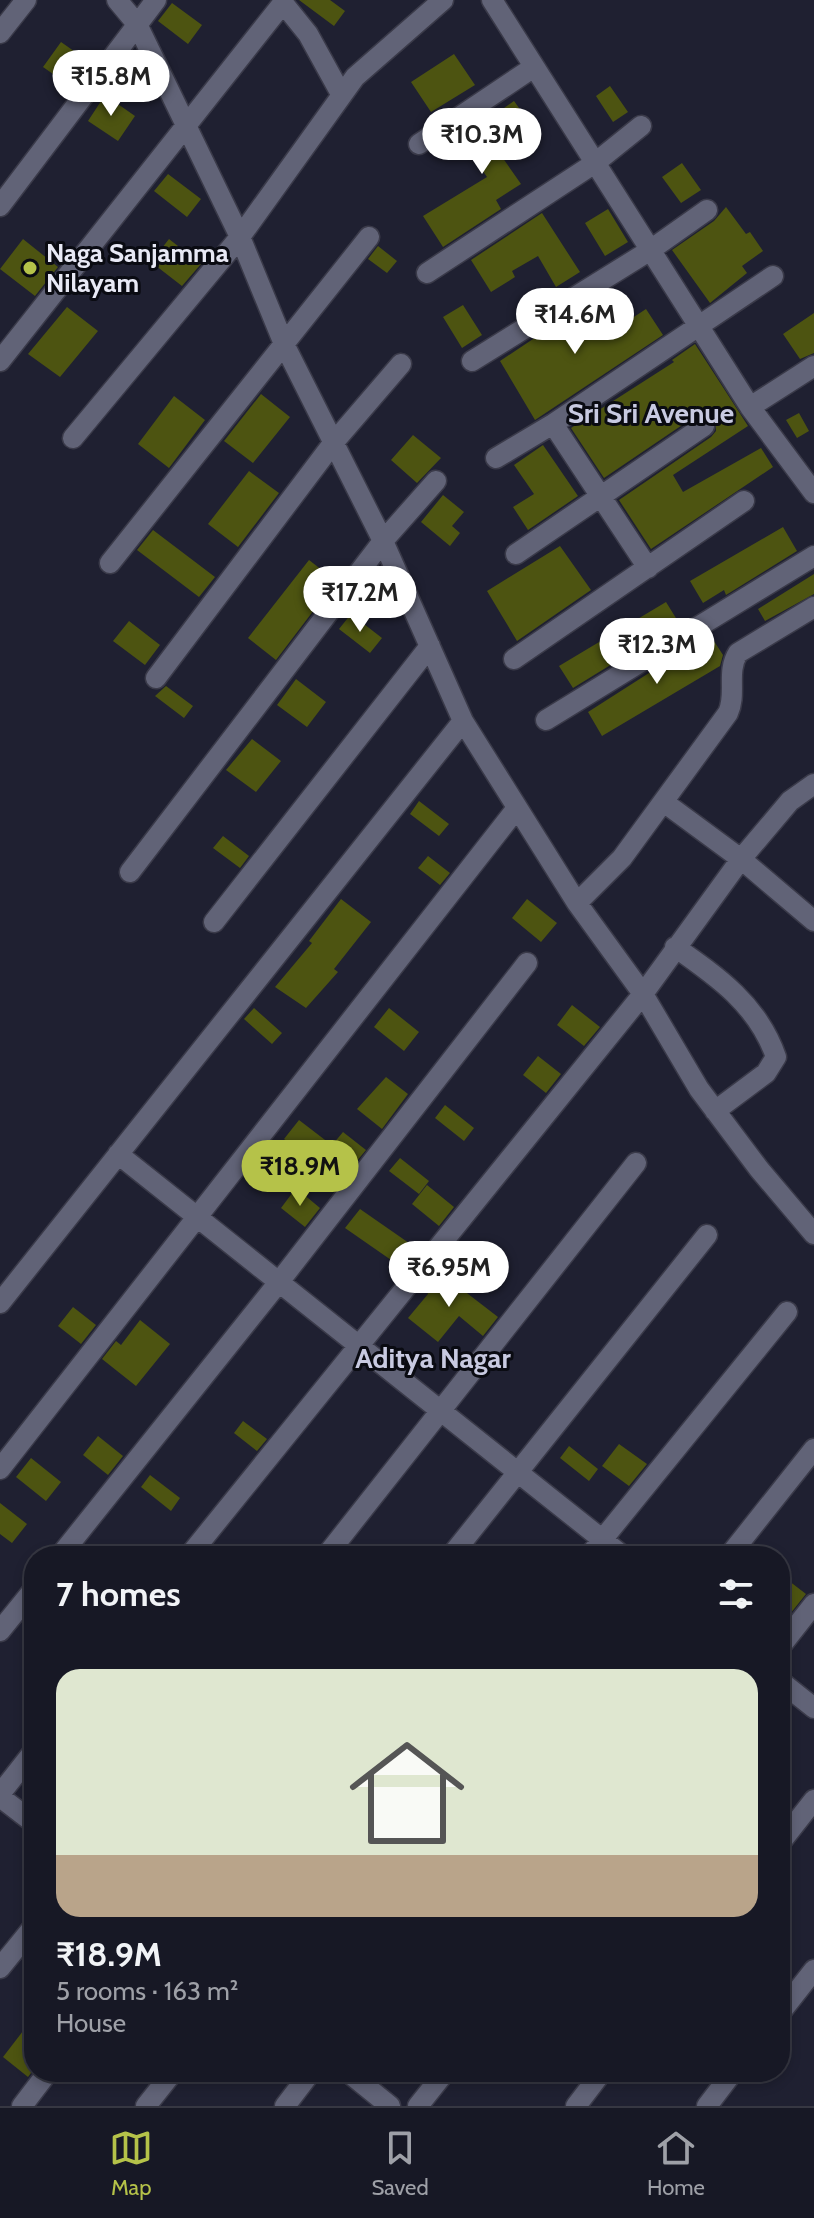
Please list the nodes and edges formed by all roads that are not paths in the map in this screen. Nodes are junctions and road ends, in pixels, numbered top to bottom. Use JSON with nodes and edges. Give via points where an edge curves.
{"nodes":[{"id":1,"x":26,"y":0,"type":"edge"},
{"id":2,"x":117,"y":0,"type":"edge"},
{"id":3,"x":156,"y":0,"type":"edge"},
{"id":4,"x":443,"y":0,"type":"edge"},
{"id":5,"x":492,"y":0,"type":"edge"},
{"id":6,"x":284,"y":1,"type":"edge"},
{"id":7,"x":137,"y":24,"type":"junction"},
{"id":8,"x":0,"y":33,"type":"edge"},
{"id":9,"x":534,"y":67,"type":"junction"},
{"id":10,"x":341,"y":94,"type":"junction"},
{"id":11,"x":186,"y":126,"type":"junction"},
{"id":12,"x":641,"y":126,"type":"dead end"},
{"id":13,"x":419,"y":144,"type":"dead end"},
{"id":14,"x":595,"y":163,"type":"junction"},
{"id":15,"x":0,"y":206,"type":"edge"},
{"id":16,"x":707,"y":210,"type":"dead end"},
{"id":17,"x":240,"y":237,"type":"junction"},
{"id":18,"x":369,"y":237,"type":"dead end"},
{"id":19,"x":649,"y":251,"type":"junction"},
{"id":20,"x":427,"y":273,"type":"dead end"},
{"id":21,"x":773,"y":276,"type":"dead end"},
{"id":22,"x":697,"y":325,"type":"junction"},
{"id":23,"x":284,"y":344,"type":"junction"},
{"id":24,"x":0,"y":361,"type":"edge"},
{"id":25,"x":472,"y":361,"type":"dead end"},
{"id":26,"x":401,"y":364,"type":"dead end"},
{"id":27,"x":814,"y":366,"type":"edge"},
{"id":28,"x":750,"y":407,"type":"junction"},
{"id":29,"x":553,"y":424,"type":"junction"},
{"id":30,"x":704,"y":426,"type":"dead end"},
{"id":31,"x":73,"y":438,"type":"dead end"},
{"id":32,"x":334,"y":442,"type":"junction"},
{"id":33,"x":496,"y":458,"type":"dead end"},
{"id":34,"x":436,"y":481,"type":"dead end"},
{"id":35,"x":812,"y":486,"type":"edge"},
{"id":36,"x":601,"y":497,"type":"junction"},
{"id":37,"x":744,"y":501,"type":"dead end"},
{"id":38,"x":383,"y":541,"type":"junction"},
{"id":39,"x":516,"y":554,"type":"dead end"},
{"id":40,"x":814,"y":556,"type":"edge"},
{"id":41,"x":110,"y":563,"type":"dead end"},
{"id":42,"x":648,"y":568,"type":"junction"},
{"id":43,"x":814,"y":607,"type":"edge"},
{"id":44,"x":430,"y":646,"type":"junction"},
{"id":45,"x":514,"y":659,"type":"dead end"},
{"id":46,"x":156,"y":678,"type":"dead end"},
{"id":47,"x":546,"y":720,"type":"dead end"},
{"id":48,"x":463,"y":721,"type":"junction"},
{"id":49,"x":814,"y":784,"type":"edge"},
{"id":50,"x":665,"y":803,"type":"junction"},
{"id":51,"x":517,"y":808,"type":"junction"},
{"id":52,"x":741,"y":859,"type":"junction"},
{"id":53,"x":130,"y":872,"type":"dead end"},
{"id":54,"x":577,"y":903,"type":"junction"},
{"id":55,"x":814,"y":921,"type":"edge"},
{"id":56,"x":214,"y":922,"type":"dead end"},
{"id":57,"x":675,"y":947,"type":"junction"},
{"id":58,"x":527,"y":963,"type":"dead end"},
{"id":59,"x":643,"y":994,"type":"junction"},
{"id":60,"x":715,"y":1111,"type":"junction"},
{"id":61,"x":118,"y":1154,"type":"junction"},
{"id":62,"x":636,"y":1163,"type":"dead end"},
{"id":63,"x":198,"y":1218,"type":"junction"},
{"id":64,"x":814,"y":1234,"type":"edge"},
{"id":65,"x":707,"y":1235,"type":"dead end"},
{"id":66,"x":279,"y":1282,"type":"junction"},
{"id":67,"x":0,"y":1303,"type":"edge"},
{"id":68,"x":787,"y":1312,"type":"dead end"},
{"id":69,"x":357,"y":1344,"type":"junction"},
{"id":70,"x":440,"y":1410,"type":"junction"},
{"id":71,"x":814,"y":1449,"type":"edge"},
{"id":72,"x":0,"y":1469,"type":"edge"},
{"id":73,"x":517,"y":1471,"type":"junction"},
{"id":74,"x":602,"y":1539,"type":"junction"},
{"id":75,"x":68,"y":1546,"type":"edge"},
{"id":76,"x":197,"y":1546,"type":"edge"},
{"id":77,"x":334,"y":1546,"type":"edge"},
{"id":78,"x":459,"y":1546,"type":"edge"},
{"id":79,"x":597,"y":1546,"type":"edge"},
{"id":80,"x":611,"y":1546,"type":"edge"},
{"id":81,"x":737,"y":1546,"type":"edge"},
{"id":82,"x":24,"y":1601,"type":"edge"},
{"id":83,"x":814,"y":1604,"type":"edge"},
{"id":84,"x":0,"y":1631,"type":"edge"},
{"id":85,"x":790,"y":1634,"type":"edge"},
{"id":86,"x":790,"y":1689,"type":"edge"},
{"id":87,"x":814,"y":1708,"type":"edge"},
{"id":88,"x":24,"y":1764,"type":"edge"},
{"id":89,"x":0,"y":1795,"type":"edge"},
{"id":90,"x":814,"y":1800,"type":"edge"},
{"id":91,"x":24,"y":1815,"type":"edge"},
{"id":92,"x":790,"y":1830,"type":"edge"},
{"id":93,"x":24,"y":1938,"type":"edge"},
{"id":94,"x":0,"y":1968,"type":"edge"},
{"id":95,"x":814,"y":1970,"type":"edge"},
{"id":96,"x":790,"y":2000,"type":"edge"},
{"id":97,"x":40,"y":2082,"type":"edge"},
{"id":98,"x":165,"y":2082,"type":"edge"},
{"id":99,"x":303,"y":2082,"type":"edge"},
{"id":100,"x":360,"y":2082,"type":"edge"},
{"id":101,"x":437,"y":2082,"type":"edge"},
{"id":102,"x":594,"y":2082,"type":"edge"},
{"id":103,"x":725,"y":2082,"type":"edge"},
{"id":104,"x":22,"y":2106,"type":"edge"},
{"id":105,"x":146,"y":2106,"type":"edge"},
{"id":106,"x":285,"y":2106,"type":"edge"},
{"id":107,"x":390,"y":2106,"type":"edge"},
{"id":108,"x":418,"y":2106,"type":"edge"},
{"id":109,"x":576,"y":2106,"type":"edge"},
{"id":110,"x":707,"y":2106,"type":"edge"}],
"edges":[{"from":1,"to":8,"type":"street"},
{"from":2,"to":7,"type":"street"},
{"from":3,"to":7,"type":"street"},
{"from":4,"to":10,"type":"street"},
{"from":5,"to":9,"type":"street"},
{"from":6,"to":10,"type":"street"},
{"from":6,"to":11,"type":"street"},
{"from":7,"to":11,"type":"street"},
{"from":7,"to":15,"type":"street"},
{"from":9,"to":13,"type":"street"},
{"from":9,"to":14,"type":"street"},
{"from":10,"to":17,"type":"street"},
{"from":11,"to":17,"type":"street"},
{"from":11,"to":24,"type":"street"},
{"from":12,"to":14,"type":"street"},
{"from":14,"to":19,"type":"street"},
{"from":14,"to":20,"type":"street"},
{"from":16,"to":19,"type":"street"},
{"from":17,"to":23,"type":"street"},
{"from":17,"to":31,"type":"street"},
{"from":18,"to":23,"type":"street"},
{"from":19,"to":22,"type":"street"},
{"from":19,"to":25,"type":"street"},
{"from":21,"to":22,"type":"street"},
{"from":22,"to":28,"type":"street"},
{"from":22,"to":29,"type":"street"},
{"from":23,"to":32,"type":"street"},
{"from":23,"to":41,"type":"street"},
{"from":26,"to":32,"type":"street"},
{"from":27,"to":28,"type":"street"},
{"from":28,"to":35,"type":"street"},
{"from":29,"to":33,"type":"street"},
{"from":29,"to":36,"type":"street"},
{"from":30,"to":36,"type":"street"},
{"from":32,"to":38,"type":"street"},
{"from":32,"to":46,"type":"street"},
{"from":34,"to":38,"type":"street"},
{"from":36,"to":39,"type":"street"},
{"from":36,"to":42,"type":"street"},
{"from":37,"to":42,"type":"street"},
{"from":38,"to":44,"type":"street"},
{"from":38,"to":53,"type":"street"},
{"from":40,"to":47,"type":"street"},
{"from":42,"to":45,"type":"street"},
{"from":43,"to":50,"type":"street","via":[[738,653],[728,713]]},
{"from":44,"to":48,"type":"street"},
{"from":44,"to":56,"type":"street"},
{"from":48,"to":51,"type":"street"},
{"from":48,"to":61,"type":"street"},
{"from":49,"to":52,"type":"street","via":[[790,801]]},
{"from":50,"to":52,"type":"street"},
{"from":50,"to":54,"type":"street","via":[[615,866]]},
{"from":51,"to":54,"type":"street"},
{"from":51,"to":63,"type":"street"},
{"from":52,"to":55,"type":"street"},
{"from":52,"to":57,"type":"street"},
{"from":54,"to":59,"type":"street"},
{"from":57,"to":59,"type":"street"},
{"from":57,"to":60,"type":"street","via":[[726,983],[751,1010],[776,1057],[766,1073]]},
{"from":58,"to":66,"type":"street"},
{"from":59,"to":60,"type":"street"},
{"from":59,"to":69,"type":"street"},
{"from":60,"to":64,"type":"street"},
{"from":61,"to":63,"type":"street"},
{"from":61,"to":67,"type":"street"},
{"from":62,"to":70,"type":"street"},
{"from":63,"to":66,"type":"street"},
{"from":63,"to":72,"type":"street"},
{"from":65,"to":73,"type":"street"},
{"from":66,"to":69,"type":"street"},
{"from":66,"to":75,"type":"street"},
{"from":68,"to":74,"type":"street"},
{"from":69,"to":70,"type":"street"},
{"from":69,"to":76,"type":"street"},
{"from":70,"to":73,"type":"street"},
{"from":70,"to":77,"type":"street"},
{"from":71,"to":81,"type":"street"},
{"from":73,"to":74,"type":"street"},
{"from":73,"to":78,"type":"street"},
{"from":74,"to":79,"type":"street"},
{"from":74,"to":80,"type":"street"},
{"from":82,"to":84,"type":"street"},
{"from":83,"to":85,"type":"street"},
{"from":86,"to":87,"type":"street"},
{"from":88,"to":89,"type":"street"},
{"from":89,"to":91,"type":"street"},
{"from":90,"to":92,"type":"street"},
{"from":93,"to":94,"type":"street"},
{"from":95,"to":96,"type":"street"},
{"from":97,"to":104,"type":"street"},
{"from":98,"to":105,"type":"street"},
{"from":99,"to":106,"type":"street"},
{"from":100,"to":107,"type":"street"},
{"from":101,"to":108,"type":"street"},
{"from":102,"to":109,"type":"street"},
{"from":103,"to":110,"type":"street"}]}
